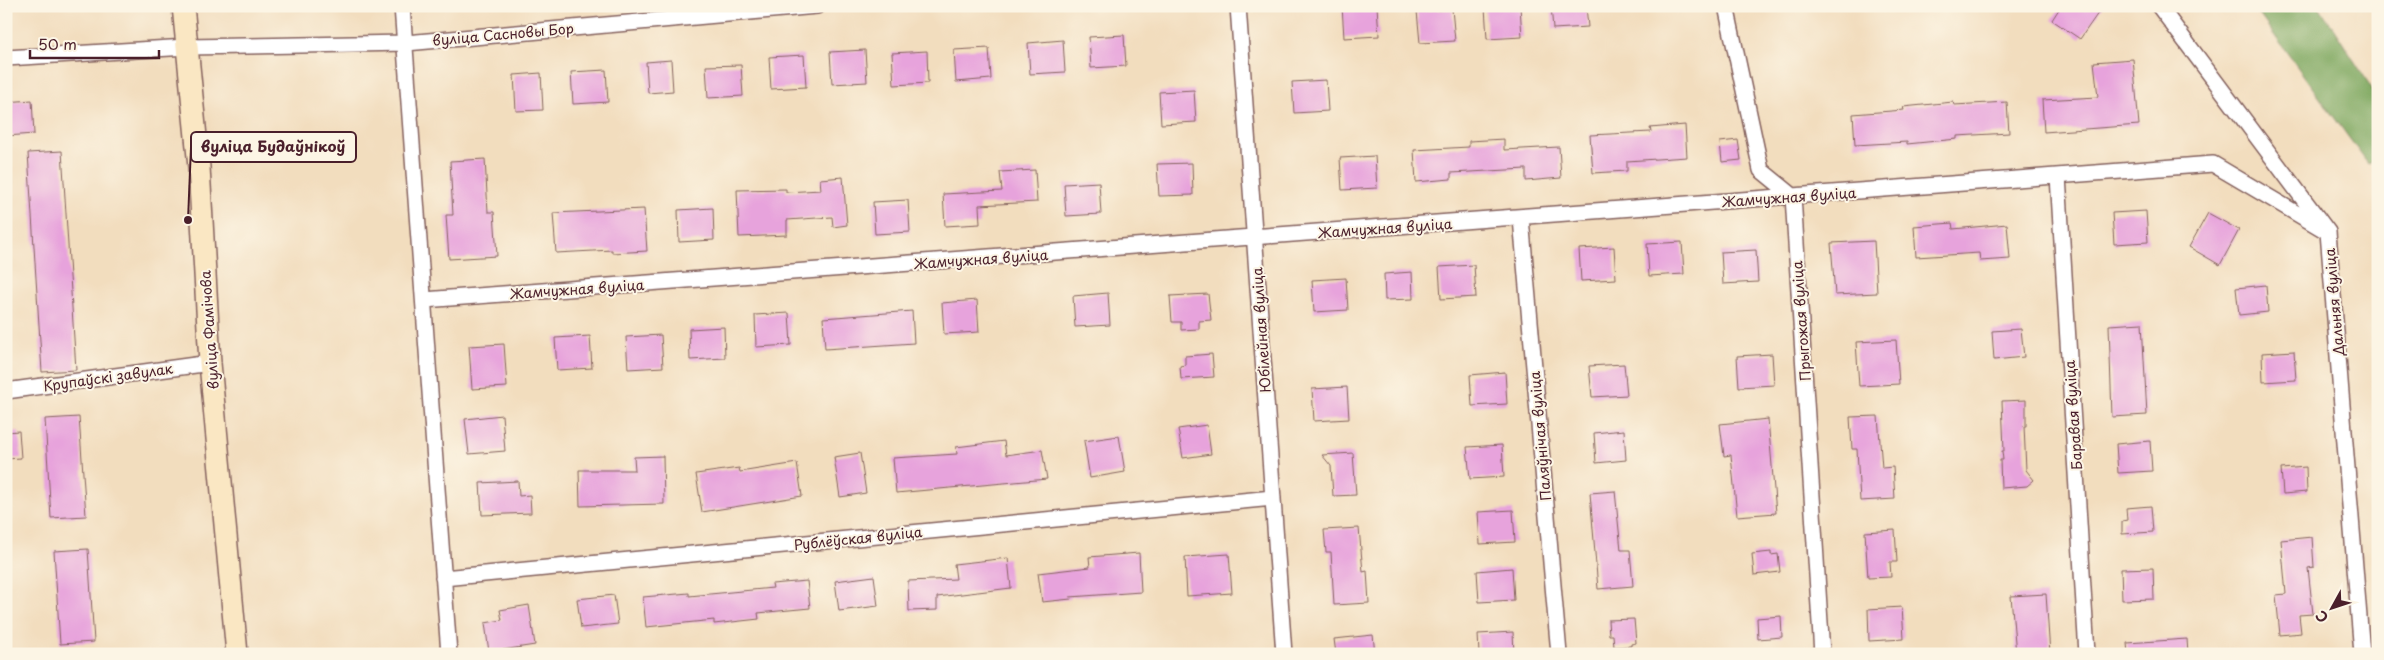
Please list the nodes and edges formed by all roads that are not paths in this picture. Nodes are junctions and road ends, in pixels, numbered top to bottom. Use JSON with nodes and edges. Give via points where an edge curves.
{"nodes":[{"id":1,"x":183,"y":6,"type":"edge"},
{"id":2,"x":402,"y":6,"type":"edge"},
{"id":3,"x":817,"y":6,"type":"edge"},
{"id":4,"x":1238,"y":6,"type":"edge"},
{"id":5,"x":1726,"y":6,"type":"edge"},
{"id":6,"x":2158,"y":6,"type":"edge"},
{"id":7,"x":406,"y":42,"type":"junction"},
{"id":8,"x":187,"y":47,"type":"junction"},
{"id":9,"x":6,"y":58,"type":"edge"},
{"id":10,"x":2058,"y":176,"type":"junction"},
{"id":11,"x":1793,"y":196,"type":"junction"},
{"id":12,"x":1520,"y":218,"type":"junction"},
{"id":13,"x":2328,"y":232,"type":"junction"},
{"id":14,"x":1255,"y":238,"type":"junction"},
{"id":15,"x":424,"y":300,"type":"junction"},
{"id":16,"x":210,"y":363,"type":"junction"},
{"id":17,"x":6,"y":392,"type":"edge"},
{"id":18,"x":1273,"y":498,"type":"junction"},
{"id":19,"x":444,"y":578,"type":"junction"},
{"id":20,"x":237,"y":654,"type":"edge"},
{"id":21,"x":449,"y":654,"type":"edge"},
{"id":22,"x":1284,"y":654,"type":"edge"},
{"id":23,"x":1559,"y":654,"type":"edge"},
{"id":24,"x":1822,"y":654,"type":"edge"},
{"id":25,"x":2087,"y":654,"type":"edge"},
{"id":26,"x":2362,"y":654,"type":"edge"}],
"edges":[{"from":1,"to":8,"type":"main road","name":"вуліца Фамічова"},
{"from":2,"to":7,"type":"street"},
{"from":3,"to":7,"type":"street","name":"вуліца Сасновы Бор"},
{"from":4,"to":14,"type":"street","name":"Юбілейная вуліца"},
{"from":5,"to":11,"type":"street","via":[[1761,170]]},
{"from":6,"to":13,"type":"street","name":"Дальняя вуліца"},
{"from":7,"to":8,"type":"street","name":"вуліца Сасновы Бор"},
{"from":7,"to":15,"type":"street"},
{"from":8,"to":9,"type":"street","name":"вуліца Сасновы Бор"},
{"from":8,"to":16,"type":"main road","name":"вуліца Фамічова","via":[[199,167]]},
{"from":10,"to":11,"type":"street","name":"Жамчужная вуліца"},
{"from":10,"to":13,"type":"street","name":"Жамчужная вуліца","via":[[2213,164]]},
{"from":10,"to":25,"type":"street","name":"Баравая вуліца"},
{"from":11,"to":12,"type":"street","name":"Жамчужная вуліца"},
{"from":11,"to":24,"type":"street","name":"Прыгожая вуліца"},
{"from":12,"to":14,"type":"street","name":"Жамчужная вуліца"},
{"from":12,"to":23,"type":"street","name":"Паляўнічая вуліца"},
{"from":13,"to":26,"type":"street","name":"Дальняя вуліца"},
{"from":14,"to":15,"type":"street","name":"Жамчужная вуліца"},
{"from":14,"to":18,"type":"street","name":"Юбілейная вуліца"},
{"from":15,"to":19,"type":"street"},
{"from":16,"to":17,"type":"street","name":"Крупаўскі завулак"},
{"from":16,"to":20,"type":"main road","name":"вуліца Фамічова"},
{"from":18,"to":19,"type":"street","name":"Рублёўская вуліца"},
{"from":18,"to":22,"type":"street","name":"Юбілейная вуліца"},
{"from":19,"to":21,"type":"street"}]}
